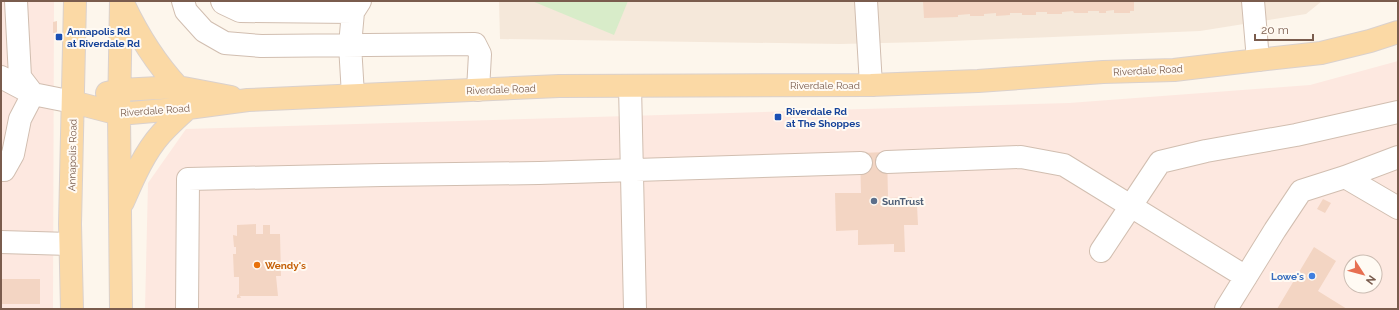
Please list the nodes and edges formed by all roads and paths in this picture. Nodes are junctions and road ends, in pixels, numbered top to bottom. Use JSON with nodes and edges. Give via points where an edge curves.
{"nodes":[{"id":1,"x":16,"y":1,"type":"edge"},
{"id":2,"x":75,"y":1,"type":"edge"},
{"id":3,"x":121,"y":1,"type":"edge"},
{"id":4,"x":183,"y":1,"type":"edge"},
{"id":5,"x":222,"y":1,"type":"edge"},
{"id":6,"x":866,"y":1,"type":"edge"},
{"id":7,"x":1253,"y":1,"type":"edge"},
{"id":8,"x":272,"y":6,"type":"edge"},
{"id":9,"x":317,"y":6,"type":"edge"},
{"id":10,"x":357,"y":7,"type":"edge"},
{"id":11,"x":1398,"y":32,"type":"edge"},
{"id":12,"x":350,"y":45,"type":"junction"},
{"id":13,"x":1258,"y":60,"type":"junction"},
{"id":14,"x":1,"y":77,"type":"edge"},
{"id":15,"x":871,"y":85,"type":"junction"},
{"id":16,"x":630,"y":86,"type":"junction"},
{"id":17,"x":178,"y":87,"type":"junction"},
{"id":18,"x":120,"y":90,"type":"junction"},
{"id":19,"x":478,"y":90,"type":"junction"},
{"id":20,"x":33,"y":94,"type":"junction"},
{"id":21,"x":352,"y":95,"type":"junction"},
{"id":22,"x":248,"y":100,"type":"junction"},
{"id":23,"x":73,"y":102,"type":"junction"},
{"id":24,"x":188,"y":108,"type":"junction"},
{"id":25,"x":1398,"y":112,"type":"edge"},
{"id":26,"x":119,"y":114,"type":"junction"},
{"id":27,"x":1398,"y":157,"type":"edge"},
{"id":28,"x":887,"y":162,"type":"dead end"},
{"id":29,"x":861,"y":163,"type":"dead end"},
{"id":30,"x":1,"y":170,"type":"edge"},
{"id":31,"x":632,"y":170,"type":"junction"},
{"id":32,"x":1345,"y":177,"type":"junction"},
{"id":33,"x":1130,"y":206,"type":"junction"},
{"id":34,"x":1398,"y":208,"type":"edge"},
{"id":35,"x":120,"y":209,"type":"junction"},
{"id":36,"x":1,"y":242,"type":"edge"},
{"id":37,"x":70,"y":244,"type":"junction"},
{"id":38,"x":1101,"y":251,"type":"dead end"},
{"id":39,"x":1246,"y":277,"type":"junction"},
{"id":40,"x":72,"y":309,"type":"edge"},
{"id":41,"x":121,"y":309,"type":"edge"},
{"id":42,"x":187,"y":309,"type":"edge"},
{"id":43,"x":635,"y":309,"type":"edge"},
{"id":44,"x":1226,"y":309,"type":"edge"}],
"edges":[{"from":1,"to":20,"type":"lane","via":[[20,77]]},
{"from":2,"to":23,"type":"main road","name":"Annapolis Road"},
{"from":3,"to":17,"type":"main road","via":[[146,46]]},
{"from":3,"to":18,"type":"main road"},
{"from":4,"to":12,"type":"lane","via":[[186,11],[204,31],[225,43],[261,46]]},
{"from":5,"to":8,"type":"lane","via":[[240,11]]},
{"from":6,"to":15,"type":"lane"},
{"from":7,"to":13,"type":"lane"},
{"from":8,"to":9,"type":"lane"},
{"from":9,"to":10,"type":"lane"},
{"from":10,"to":12,"type":"lane"},
{"from":11,"to":13,"type":"main road","name":"Riverdale Road","via":[[1321,53]]},
{"from":12,"to":19,"type":"lane","via":[[475,44],[480,54]]},
{"from":12,"to":21,"type":"lane"},
{"from":13,"to":15,"type":"main road","name":"Riverdale Road","via":[[1174,70]]},
{"from":14,"to":20,"type":"lane"},
{"from":15,"to":16,"type":"main road","name":"Riverdale Road"},
{"from":16,"to":19,"type":"main road","name":"Riverdale Road"},
{"from":16,"to":31,"type":"lane"},
{"from":17,"to":18,"type":"main road","name":"Riverdale Road"},
{"from":17,"to":22,"type":"main road","name":"Riverdale Road"},
{"from":18,"to":23,"type":"main road","name":"Riverdale Road"},
{"from":18,"to":26,"type":"main road"},
{"from":19,"to":21,"type":"main road","name":"Riverdale Road"},
{"from":20,"to":23,"type":"lane"},
{"from":20,"to":30,"type":"lane","via":[[20,119],[14,154],[4,170]]},
{"from":21,"to":22,"type":"main road","name":"Riverdale Road"},
{"from":22,"to":24,"type":"main road","name":"Riverdale Road"},
{"from":23,"to":26,"type":"main road","name":"Riverdale Road"},
{"from":23,"to":37,"type":"main road","name":"Annapolis Road"},
{"from":24,"to":26,"type":"main road","name":"Riverdale Road"},
{"from":24,"to":35,"type":"main road","via":[[160,134],[151,147]]},
{"from":25,"to":33,"type":"lane","via":[[1160,162]]},
{"from":26,"to":35,"type":"main road"},
{"from":27,"to":32,"type":"lane"},
{"from":28,"to":33,"type":"lane","via":[[1021,157],[1064,165]]},
{"from":29,"to":31,"type":"lane"},
{"from":31,"to":42,"type":"lane","via":[[188,179]]},
{"from":31,"to":43,"type":"lane"},
{"from":32,"to":34,"type":"lane"},
{"from":32,"to":39,"type":"lane","via":[[1301,191]]},
{"from":33,"to":38,"type":"lane"},
{"from":33,"to":39,"type":"lane"},
{"from":35,"to":41,"type":"main road"},
{"from":36,"to":37,"type":"lane"},
{"from":37,"to":40,"type":"main road","name":"Annapolis Road"},
{"from":39,"to":44,"type":"lane"}]}
